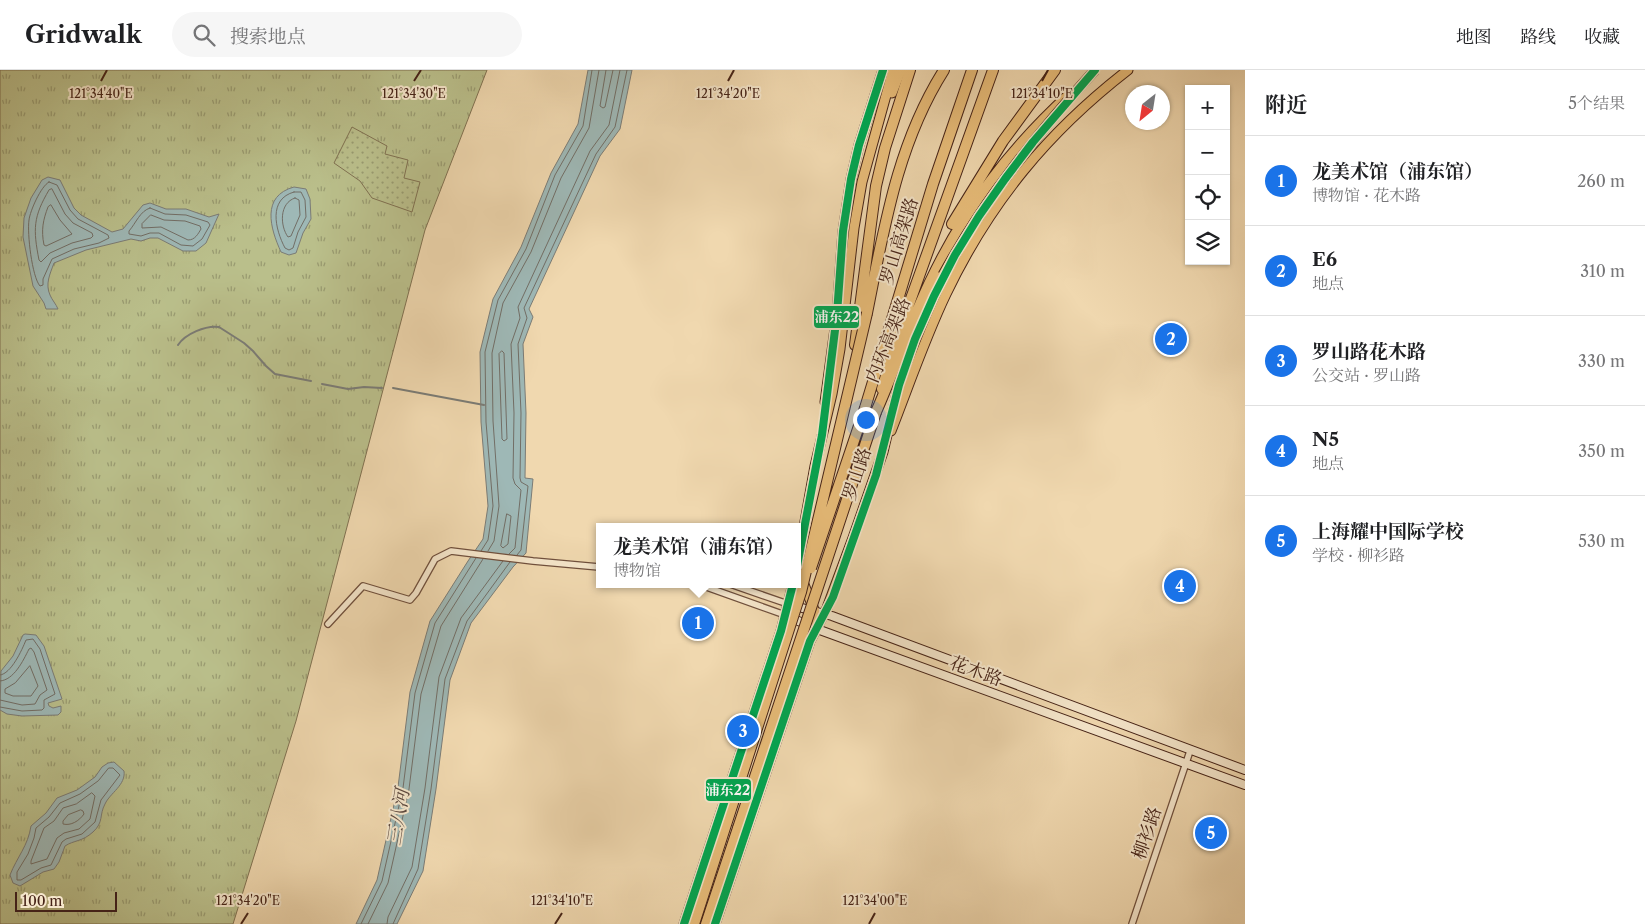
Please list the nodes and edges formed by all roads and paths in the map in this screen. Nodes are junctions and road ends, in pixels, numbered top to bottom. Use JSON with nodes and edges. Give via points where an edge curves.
{"nodes":[{"id":1,"x":883,"y":70,"type":"edge"},
{"id":2,"x":892,"y":70,"type":"edge"},
{"id":3,"x":901,"y":70,"type":"edge"},
{"id":4,"x":910,"y":70,"type":"edge"},
{"id":5,"x":944,"y":70,"type":"edge"},
{"id":6,"x":972,"y":70,"type":"edge"},
{"id":7,"x":993,"y":70,"type":"edge"},
{"id":8,"x":1056,"y":70,"type":"edge"},
{"id":9,"x":1096,"y":70,"type":"edge"},
{"id":10,"x":1128,"y":70,"type":"edge"},
{"id":11,"x":874,"y":138,"type":"junction"},
{"id":12,"x":912,"y":295,"type":"junction"},
{"id":13,"x":847,"y":402,"type":"junction"},
{"id":14,"x":876,"y":412,"type":"junction"},
{"id":15,"x":822,"y":435,"type":"junction"},
{"id":16,"x":883,"y":452,"type":"junction"},
{"id":17,"x":801,"y":546,"type":"edge"},
{"id":18,"x":596,"y":567,"type":"edge"},
{"id":19,"x":801,"y":575,"type":"edge"},
{"id":20,"x":709,"y":588,"type":"edge"},
{"id":21,"x":742,"y":588,"type":"edge"},
{"id":22,"x":792,"y":588,"type":"edge"},
{"id":23,"x":801,"y":592,"type":"junction"},
{"id":24,"x":788,"y":604,"type":"junction"},
{"id":25,"x":820,"y":613,"type":"junction"},
{"id":26,"x":785,"y":615,"type":"junction"},
{"id":27,"x":328,"y":624,"type":"dead end"},
{"id":28,"x":817,"y":629,"type":"junction"},
{"id":29,"x":1190,"y":751,"type":"junction"},
{"id":30,"x":1186,"y":764,"type":"junction"},
{"id":31,"x":1245,"y":770,"type":"edge"},
{"id":32,"x":1245,"y":785,"type":"edge"},
{"id":33,"x":685,"y":920,"type":"edge"},
{"id":34,"x":694,"y":924,"type":"edge"},
{"id":35,"x":706,"y":924,"type":"edge"},
{"id":36,"x":715,"y":924,"type":"edge"},
{"id":37,"x":1132,"y":924,"type":"edge"}],
"edges":[{"from":1,"to":15,"type":"main road","via":[[851,179]]},
{"from":2,"to":11,"type":"main road"},
{"from":3,"to":11,"type":"main road"},
{"from":4,"to":13,"type":"highway","bridge":true,"via":[[876,186]]},
{"from":5,"to":13,"type":"highway","name":"内环高架路","bridge":true,"via":[[914,126],[899,167]]},
{"from":6,"to":23,"type":"highway","name":"罗山高架路","bridge":true,"via":[[865,408]]},
{"from":7,"to":12,"type":"highway","name":"罗山高架路"},
{"from":8,"to":12,"type":"highway","via":[[974,187]]},
{"from":9,"to":14,"type":"highway","name":"内环高架路","via":[[1018,146],[985,185],[965,216],[929,283]]},
{"from":9,"to":16,"type":"main road","name":"罗山路","bridge":true,"via":[[1051,120],[995,191],[943,275],[898,385]]},
{"from":10,"to":16,"type":"main road","via":[[1078,111],[1040,149],[984,225],[942,302]]},
{"from":11,"to":15,"type":"main road","via":[[858,202],[840,349]]},
{"from":12,"to":14,"type":"highway","name":"罗山高架路"},
{"from":13,"to":23,"type":"highway","name":"内环高架路","bridge":true},
{"from":14,"to":35,"type":"highway","name":"内环高架路","bridge":true},
{"from":15,"to":17,"type":"main road"},
{"from":16,"to":25,"type":"main road","name":"罗山路","via":[[854,538]]},
{"from":18,"to":27,"type":"street","via":[[451,551],[435,559],[410,600],[363,586]]},
{"from":19,"to":25,"type":"main road"},
{"from":20,"to":26,"type":"street","name":"花木路"},
{"from":21,"to":24,"type":"street","name":"花木路"},
{"from":22,"to":24,"type":"main road"},
{"from":23,"to":34,"type":"highway","name":"内环高架路","bridge":true},
{"from":24,"to":25,"type":"main road","name":"花木路"},
{"from":24,"to":26,"type":"main road"},
{"from":25,"to":28,"type":"main road","name":"罗山路"},
{"from":25,"to":29,"type":"main road","name":"花木路"},
{"from":26,"to":28,"type":"main road","name":"花木路"},
{"from":26,"to":33,"type":"main road"},
{"from":28,"to":30,"type":"main road","name":"花木路"},
{"from":28,"to":36,"type":"main road","name":"罗山路","via":[[810,641]]},
{"from":29,"to":30,"type":"street","name":"柳衫路"},
{"from":29,"to":31,"type":"main road","name":"花木路"},
{"from":30,"to":32,"type":"main road","name":"花木路"},
{"from":30,"to":37,"type":"street","name":"柳衫路"}]}
